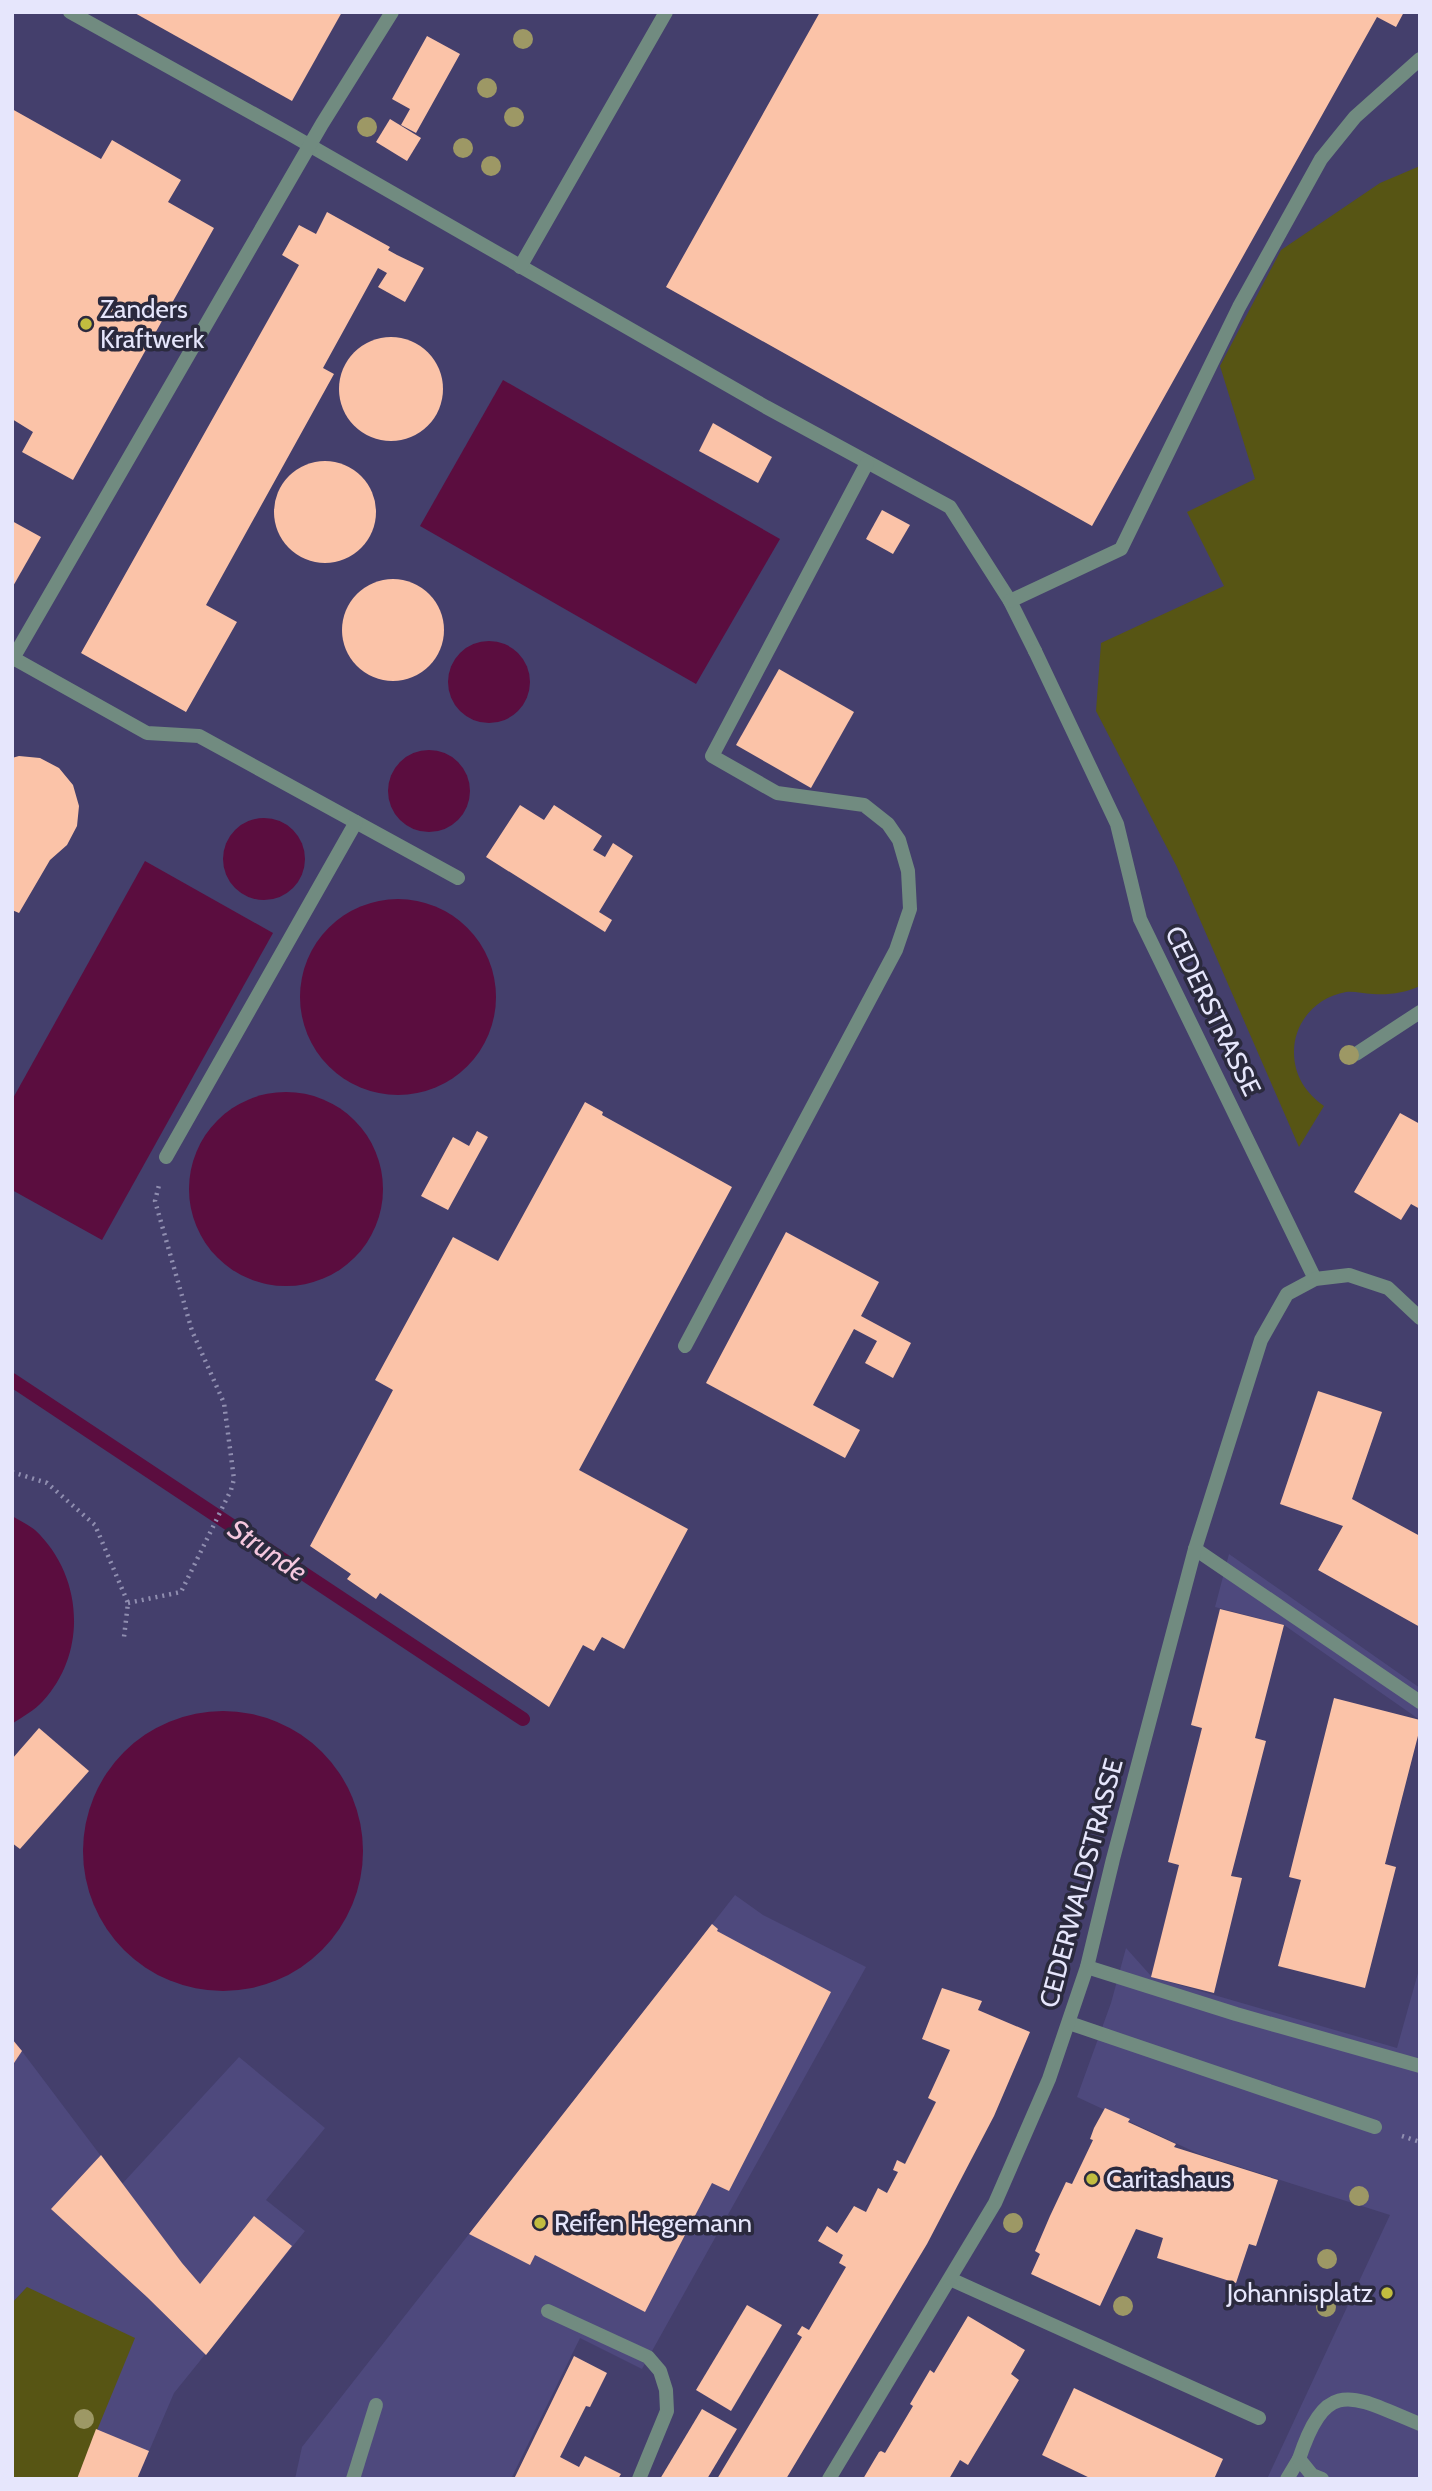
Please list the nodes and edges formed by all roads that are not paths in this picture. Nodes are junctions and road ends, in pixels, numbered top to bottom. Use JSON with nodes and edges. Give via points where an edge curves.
{"nodes":[{"id":1,"x":70,"y":12,"type":"edge"},
{"id":2,"x":392,"y":12,"type":"edge"},
{"id":3,"x":666,"y":12,"type":"edge"},
{"id":4,"x":1420,"y":58,"type":"edge"},
{"id":5,"x":310,"y":146,"type":"junction"},
{"id":6,"x":520,"y":267,"type":"junction"},
{"id":7,"x":867,"y":463,"type":"junction"},
{"id":8,"x":1010,"y":601,"type":"junction"},
{"id":9,"x":13,"y":659,"type":"edge"},
{"id":10,"x":356,"y":822,"type":"junction"},
{"id":11,"x":458,"y":878,"type":"dead end"},
{"id":12,"x":1420,"y":1012,"type":"edge"},
{"id":13,"x":1356,"y":1054,"type":"dead end"},
{"id":14,"x":166,"y":1157,"type":"road end"},
{"id":15,"x":1315,"y":1279,"type":"junction"},
{"id":16,"x":1420,"y":1318,"type":"edge"},
{"id":17,"x":685,"y":1346,"type":"dead end"},
{"id":18,"x":1195,"y":1549,"type":"junction"},
{"id":19,"x":1420,"y":1702,"type":"edge"},
{"id":20,"x":1087,"y":1967,"type":"junction"},
{"id":21,"x":1069,"y":2023,"type":"junction"},
{"id":22,"x":1420,"y":2066,"type":"edge"},
{"id":23,"x":1374,"y":2127,"type":"dead end"},
{"id":24,"x":950,"y":2278,"type":"junction"},
{"id":25,"x":548,"y":2311,"type":"dead end"},
{"id":26,"x":376,"y":2405,"type":"dead end"},
{"id":27,"x":1259,"y":2418,"type":"dead end"},
{"id":28,"x":1420,"y":2424,"type":"edge"},
{"id":29,"x":1299,"y":2459,"type":"junction"},
{"id":30,"x":353,"y":2479,"type":"edge"},
{"id":31,"x":639,"y":2479,"type":"edge"},
{"id":32,"x":828,"y":2479,"type":"edge"},
{"id":33,"x":1287,"y":2479,"type":"edge"},
{"id":34,"x":1322,"y":2479,"type":"edge"}],
"edges":[{"from":1,"to":5,"type":"street","name":"CEDERSTRASSE"},
{"from":2,"to":5,"type":"street"},
{"from":3,"to":6,"type":"street"},
{"from":4,"to":8,"type":"street","via":[[1354,117],[1321,159],[1239,307],[1121,549]]},
{"from":5,"to":6,"type":"street","name":"CEDERSTRASSE"},
{"from":5,"to":9,"type":"street"},
{"from":6,"to":7,"type":"street","name":"CEDERSTRASSE"},
{"from":7,"to":8,"type":"street","name":"CEDERSTRASSE","via":[[950,507]]},
{"from":7,"to":17,"type":"street","via":[[712,756],[778,793],[864,805],[888,824],[899,840],[908,871],[910,909],[897,950]]},
{"from":8,"to":15,"type":"street","name":"CEDERSTRASSE","via":[[1117,824],[1140,919]]},
{"from":9,"to":10,"type":"street","via":[[147,733],[199,736]]},
{"from":10,"to":11,"type":"street"},
{"from":10,"to":14,"type":"street"},
{"from":12,"to":13,"type":"street"},
{"from":15,"to":16,"type":"street","via":[[1349,1275],[1388,1288]]},
{"from":15,"to":18,"type":"street","name":"CEDERWALDSTRASSE","via":[[1287,1294],[1261,1340]]},
{"from":18,"to":19,"type":"street"},
{"from":18,"to":20,"type":"street","name":"CEDERWALDSTRASSE"},
{"from":20,"to":21,"type":"street","name":"CEDERWALDSTRASSE"},
{"from":20,"to":22,"type":"street"},
{"from":21,"to":23,"type":"street"},
{"from":21,"to":24,"type":"street","name":"CEDERWALDSTRASSE","via":[[995,2203]]},
{"from":24,"to":27,"type":"street"},
{"from":24,"to":32,"type":"street","name":"CEDERWALDSTRASSE"},
{"from":25,"to":31,"type":"street","via":[[648,2357],[660,2371],[667,2412]]},
{"from":26,"to":30,"type":"street"},
{"from":28,"to":29,"type":"street","via":[[1354,2398],[1335,2401],[1318,2415]]},
{"from":29,"to":33,"type":"street"},
{"from":29,"to":34,"type":"street","via":[[1312,2475]]}]}
